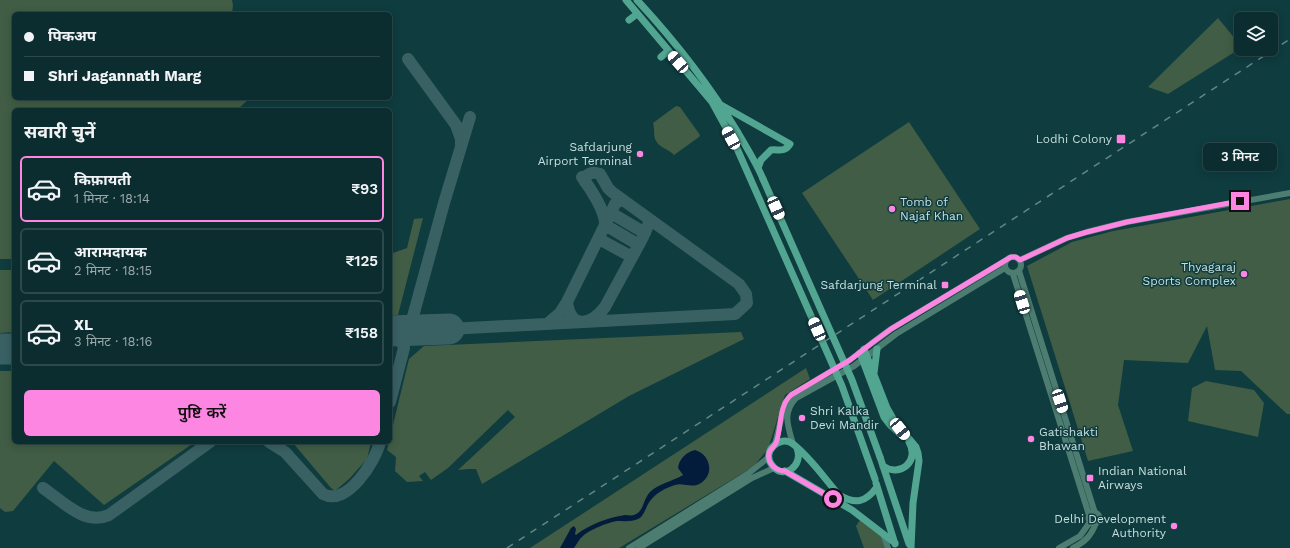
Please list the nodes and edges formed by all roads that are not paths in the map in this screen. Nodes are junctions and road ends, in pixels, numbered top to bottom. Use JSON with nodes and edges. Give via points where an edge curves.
{"nodes":[{"id":1,"x":626,"y":0,"type":"edge"},
{"id":2,"x":637,"y":0,"type":"edge"},
{"id":3,"x":637,"y":14,"type":"junction"},
{"id":4,"x":629,"y":20,"type":"dead end"},
{"id":5,"x":668,"y":51,"type":"junction"},
{"id":6,"x":661,"y":57,"type":"dead end"},
{"id":7,"x":721,"y":104,"type":"junction"},
{"id":8,"x":758,"y":168,"type":"junction"},
{"id":9,"x":1290,"y":193,"type":"edge"},
{"id":10,"x":1008,"y":259,"type":"junction"},
{"id":11,"x":1020,"y":260,"type":"junction"},
{"id":12,"x":1005,"y":268,"type":"junction"},
{"id":13,"x":1019,"y":271,"type":"junction"},
{"id":14,"x":1013,"y":274,"type":"junction"},
{"id":15,"x":877,"y":349,"type":"junction"},
{"id":16,"x":862,"y":351,"type":"junction"},
{"id":17,"x":865,"y":359,"type":"junction"},
{"id":18,"x":1047,"y":373,"type":"junction"},
{"id":19,"x":874,"y":376,"type":"junction"},
{"id":20,"x":775,"y":444,"type":"junction"},
{"id":21,"x":795,"y":446,"type":"junction"},
{"id":22,"x":769,"y":457,"type":"junction"},
{"id":23,"x":883,"y":466,"type":"junction"},
{"id":24,"x":774,"y":468,"type":"junction"},
{"id":25,"x":785,"y":471,"type":"junction"},
{"id":26,"x":831,"y":486,"type":"junction"},
{"id":27,"x":877,"y":487,"type":"junction"},
{"id":28,"x":825,"y":494,"type":"junction"},
{"id":29,"x":1092,"y":518,"type":"junction"},
{"id":30,"x":883,"y":534,"type":"junction"},
{"id":31,"x":896,"y":546,"type":"edge"},
{"id":32,"x":629,"y":548,"type":"edge"},
{"id":33,"x":638,"y":548,"type":"edge"},
{"id":34,"x":888,"y":548,"type":"edge"},
{"id":35,"x":910,"y":548,"type":"edge"},
{"id":36,"x":1059,"y":548,"type":"edge"},
{"id":37,"x":1073,"y":548,"type":"edge"}],
"edges":[{"from":1,"to":3,"type":"main road"},
{"from":2,"to":7,"type":"main road","via":[[675,42]]},
{"from":3,"to":4,"type":"main road"},
{"from":3,"to":5,"type":"main road"},
{"from":5,"to":6,"type":"main road"},
{"from":5,"to":27,"type":"main road","bridge":true,"via":[[712,102],[733,141],[842,386]]},
{"from":7,"to":8,"type":"main road"},
{"from":7,"to":8,"type":"main road","via":[[790,144],[784,150],[771,150],[761,160]]},
{"from":8,"to":23,"type":"main road","bridge":true,"via":[[852,380]]},
{"from":9,"to":11,"type":"street","via":[[1127,222],[1067,238]]},
{"from":10,"to":11,"type":"street","via":[[1013,257]]},
{"from":10,"to":12,"type":"street"},
{"from":10,"to":16,"type":"street","via":[[891,329]]},
{"from":11,"to":13,"type":"street","via":[[1022,266]]},
{"from":12,"to":14,"type":"street"},
{"from":12,"to":15,"type":"street","via":[[896,334]]},
{"from":13,"to":14,"type":"street"},
{"from":13,"to":18,"type":"street"},
{"from":14,"to":18,"type":"street"},
{"from":15,"to":17,"type":"street"},
{"from":15,"to":19,"type":"main road"},
{"from":16,"to":17,"type":"main road"},
{"from":16,"to":20,"type":"street","via":[[787,399]]},
{"from":17,"to":19,"type":"main road"},
{"from":17,"to":21,"type":"street","via":[[802,394],[793,402],[787,419]]},
{"from":17,"to":23,"type":"main road","via":[[884,417],[909,443],[912,452],[910,461],[904,468],[896,470]]},
{"from":18,"to":29,"type":"street"},
{"from":19,"to":35,"type":"main road","via":[[895,422],[916,446],[918,453]]},
{"from":20,"to":21,"type":"main road","via":[[784,441]]},
{"from":20,"to":22,"type":"main road"},
{"from":21,"to":25,"type":"main road","via":[[799,456],[796,465]]},
{"from":21,"to":26,"type":"main road"},
{"from":22,"to":24,"type":"main road"},
{"from":22,"to":32,"type":"street","via":[[749,473]]},
{"from":23,"to":35,"type":"main road"},
{"from":24,"to":25,"type":"main road"},
{"from":24,"to":33,"type":"street","via":[[752,478]]},
{"from":25,"to":28,"type":"main road"},
{"from":26,"to":27,"type":"main road","via":[[839,495],[855,501],[867,498]]},
{"from":26,"to":28,"type":"main road","via":[[831,490]]},
{"from":27,"to":31,"type":"main road"},
{"from":28,"to":30,"type":"main road","via":[[852,510]]},
{"from":29,"to":36,"type":"street","via":[[1080,536]]},
{"from":29,"to":37,"type":"street","via":[[1092,533]]},
{"from":30,"to":31,"type":"main road"},
{"from":30,"to":34,"type":"street"}]}
